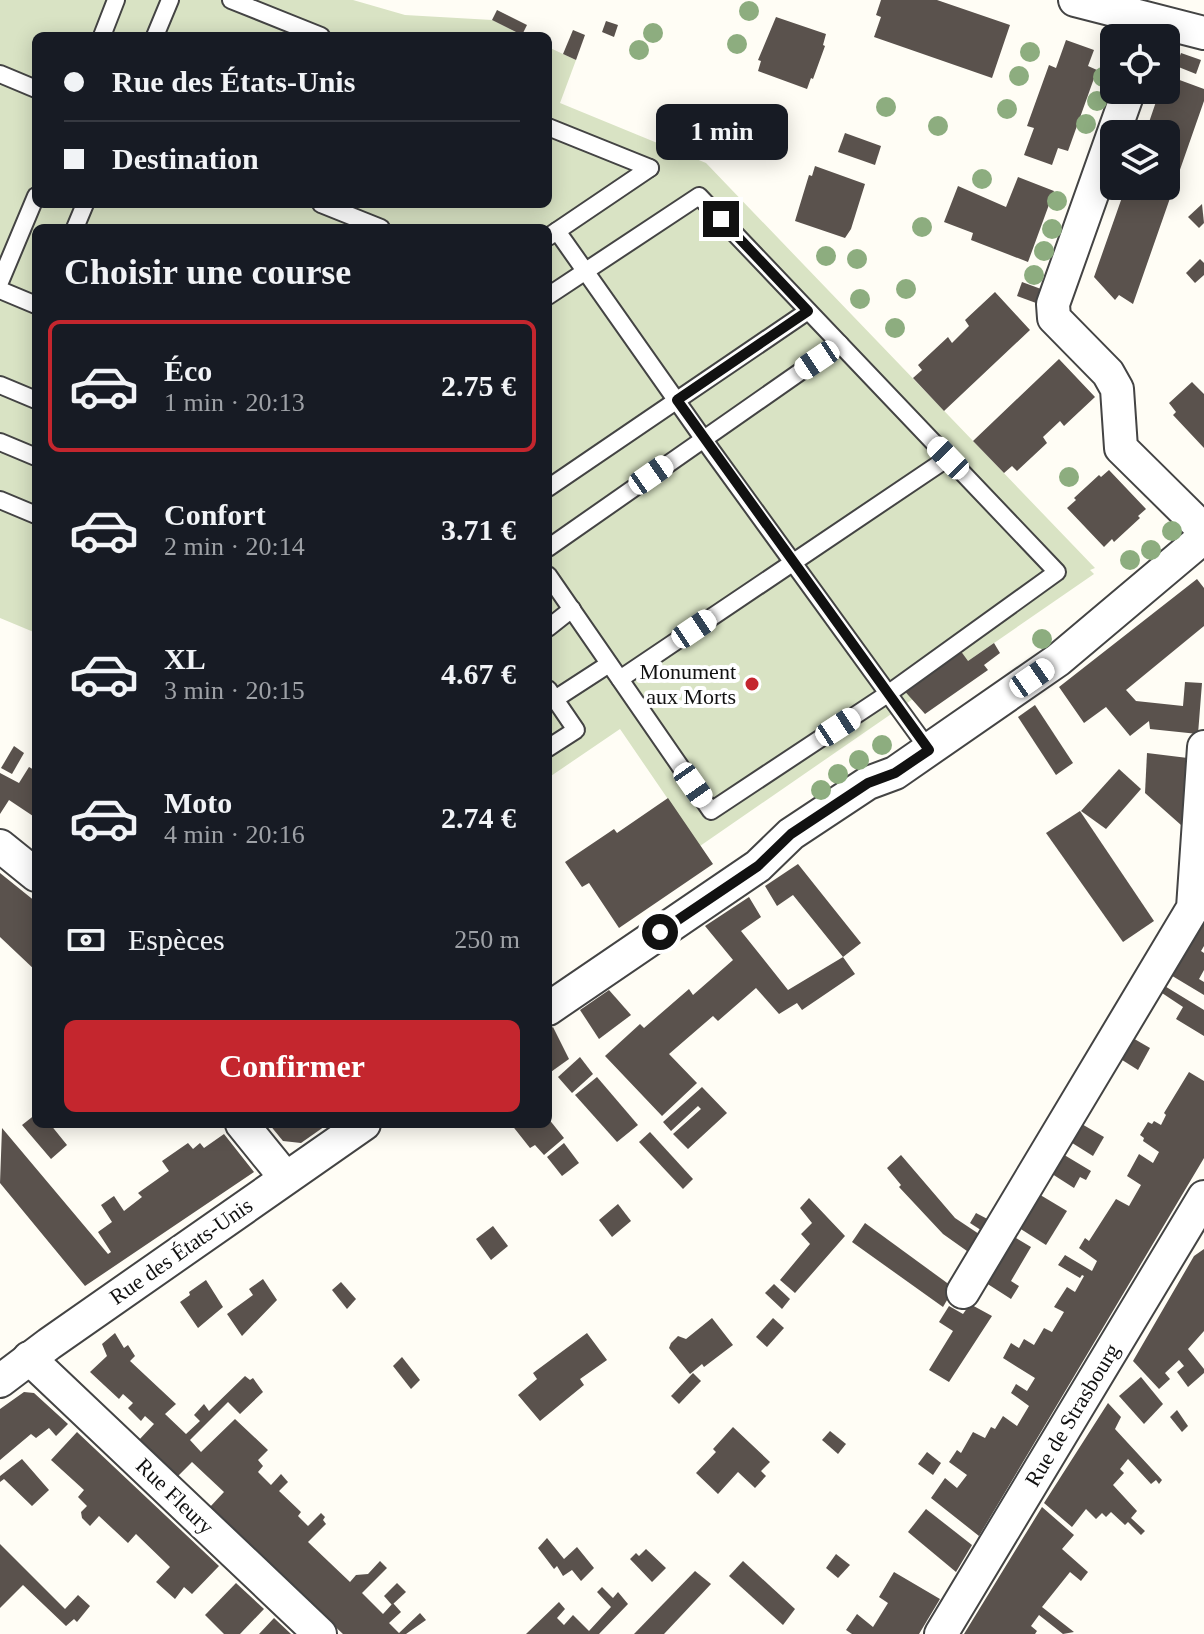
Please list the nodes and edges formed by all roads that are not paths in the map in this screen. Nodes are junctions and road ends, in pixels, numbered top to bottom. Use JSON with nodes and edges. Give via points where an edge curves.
{"nodes":[{"id":1,"x":116,"y":0,"type":"edge"},
{"id":2,"x":170,"y":0,"type":"edge"},
{"id":3,"x":231,"y":0,"type":"edge"},
{"id":4,"x":1075,"y":0,"type":"edge"},
{"id":5,"x":1135,"y":24,"type":"edge"},
{"id":6,"x":104,"y":32,"type":"edge"},
{"id":7,"x":157,"y":32,"type":"edge"},
{"id":8,"x":311,"y":32,"type":"edge"},
{"id":9,"x":1180,"y":32,"type":"edge"},
{"id":10,"x":1204,"y":33,"type":"edge"},
{"id":11,"x":0,"y":74,"type":"edge"},
{"id":12,"x":32,"y":87,"type":"edge"},
{"id":13,"x":1124,"y":104,"type":"edge"},
{"id":14,"x":552,"y":129,"type":"edge"},
{"id":15,"x":32,"y":206,"type":"edge"},
{"id":16,"x":331,"y":208,"type":"edge"},
{"id":17,"x":371,"y":224,"type":"edge"},
{"id":18,"x":553,"y":234,"type":"edge"},
{"id":19,"x":586,"y":271,"type":"junction"},
{"id":20,"x":0,"y":282,"type":"edge"},
{"id":21,"x":0,"y":290,"type":"edge"},
{"id":22,"x":552,"y":293,"type":"edge"},
{"id":23,"x":32,"y":303,"type":"edge"},
{"id":24,"x":808,"y":311,"type":"junction"},
{"id":25,"x":840,"y":344,"type":"junction"},
{"id":26,"x":0,"y":385,"type":"edge"},
{"id":27,"x":32,"y":398,"type":"edge"},
{"id":28,"x":677,"y":400,"type":"junction"},
{"id":29,"x":703,"y":438,"type":"junction"},
{"id":30,"x":0,"y":442,"type":"edge"},
{"id":31,"x":32,"y":455,"type":"edge"},
{"id":32,"x":948,"y":458,"type":"junction"},
{"id":33,"x":552,"y":485,"type":"edge"},
{"id":34,"x":0,"y":500,"type":"edge"},
{"id":35,"x":32,"y":513,"type":"edge"},
{"id":36,"x":1204,"y":530,"type":"edge"},
{"id":37,"x":1204,"y":537,"type":"edge"},
{"id":38,"x":552,"y":545,"type":"edge"},
{"id":39,"x":794,"y":562,"type":"junction"},
{"id":40,"x":552,"y":581,"type":"edge"},
{"id":41,"x":572,"y":609,"type":"junction"},
{"id":42,"x":552,"y":625,"type":"edge"},
{"id":43,"x":609,"y":664,"type":"junction"},
{"id":44,"x":620,"y":679,"type":"junction"},
{"id":45,"x":889,"y":693,"type":"junction"},
{"id":46,"x":552,"y":694,"type":"edge"},
{"id":47,"x":552,"y":745,"type":"edge"},
{"id":48,"x":1204,"y":747,"type":"edge"},
{"id":49,"x":929,"y":750,"type":"junction"},
{"id":50,"x":0,"y":846,"type":"edge"},
{"id":51,"x":32,"y":872,"type":"edge"},
{"id":52,"x":552,"y":1006,"type":"edge"},
{"id":53,"x":245,"y":1128,"type":"edge"},
{"id":54,"x":358,"y":1128,"type":"edge"},
{"id":55,"x":285,"y":1177,"type":"junction"},
{"id":56,"x":1204,"y":1197,"type":"edge"},
{"id":57,"x":963,"y":1292,"type":"dead end"},
{"id":58,"x":29,"y":1358,"type":"junction"},
{"id":59,"x":0,"y":1381,"type":"edge"},
{"id":60,"x":320,"y":1634,"type":"edge"},
{"id":61,"x":941,"y":1634,"type":"edge"}],
"edges":[{"from":1,"to":6,"type":"lane"},
{"from":2,"to":7,"type":"lane"},
{"from":3,"to":8,"type":"lane"},
{"from":4,"to":5,"type":"street"},
{"from":9,"to":10,"type":"street"},
{"from":11,"to":12,"type":"lane"},
{"from":13,"to":36,"type":"street","via":[[1053,304],[1054,318],[1117,389],[1121,448]]},
{"from":14,"to":18,"type":"lane","via":[[650,168]]},
{"from":15,"to":20,"type":"lane"},
{"from":16,"to":17,"type":"lane"},
{"from":18,"to":19,"type":"lane"},
{"from":19,"to":22,"type":"lane"},
{"from":19,"to":24,"type":"lane","via":[[699,196]]},
{"from":19,"to":28,"type":"lane"},
{"from":21,"to":23,"type":"lane"},
{"from":24,"to":25,"type":"lane"},
{"from":24,"to":28,"type":"lane"},
{"from":25,"to":29,"type":"lane"},
{"from":25,"to":32,"type":"lane"},
{"from":26,"to":27,"type":"lane"},
{"from":28,"to":29,"type":"lane"},
{"from":28,"to":33,"type":"lane"},
{"from":29,"to":38,"type":"lane"},
{"from":29,"to":39,"type":"lane"},
{"from":30,"to":31,"type":"lane"},
{"from":32,"to":39,"type":"lane"},
{"from":32,"to":45,"type":"lane","via":[[1057,572]]},
{"from":34,"to":35,"type":"lane"},
{"from":37,"to":49,"type":"street","via":[[1058,660]]},
{"from":39,"to":44,"type":"lane"},
{"from":39,"to":45,"type":"lane"},
{"from":40,"to":41,"type":"lane"},
{"from":41,"to":42,"type":"lane"},
{"from":41,"to":43,"type":"lane"},
{"from":43,"to":44,"type":"lane"},
{"from":43,"to":46,"type":"lane"},
{"from":44,"to":45,"type":"lane","via":[[711,811]]},
{"from":45,"to":49,"type":"lane"},
{"from":46,"to":47,"type":"lane","via":[[576,730]]},
{"from":48,"to":57,"type":"street","via":[[1193,908]]},
{"from":49,"to":52,"type":"street","via":[[791,834],[758,866]]},
{"from":50,"to":51,"type":"street"},
{"from":53,"to":55,"type":"street"},
{"from":54,"to":55,"type":"street","name":"Rue des États-Unis"},
{"from":55,"to":58,"type":"street","name":"Rue des États-Unis"},
{"from":56,"to":61,"type":"street","name":"Rue de Strasbourg"},
{"from":58,"to":59,"type":"street","name":"Rue des États-Unis"},
{"from":58,"to":60,"type":"street","name":"Rue Fleury"}]}
